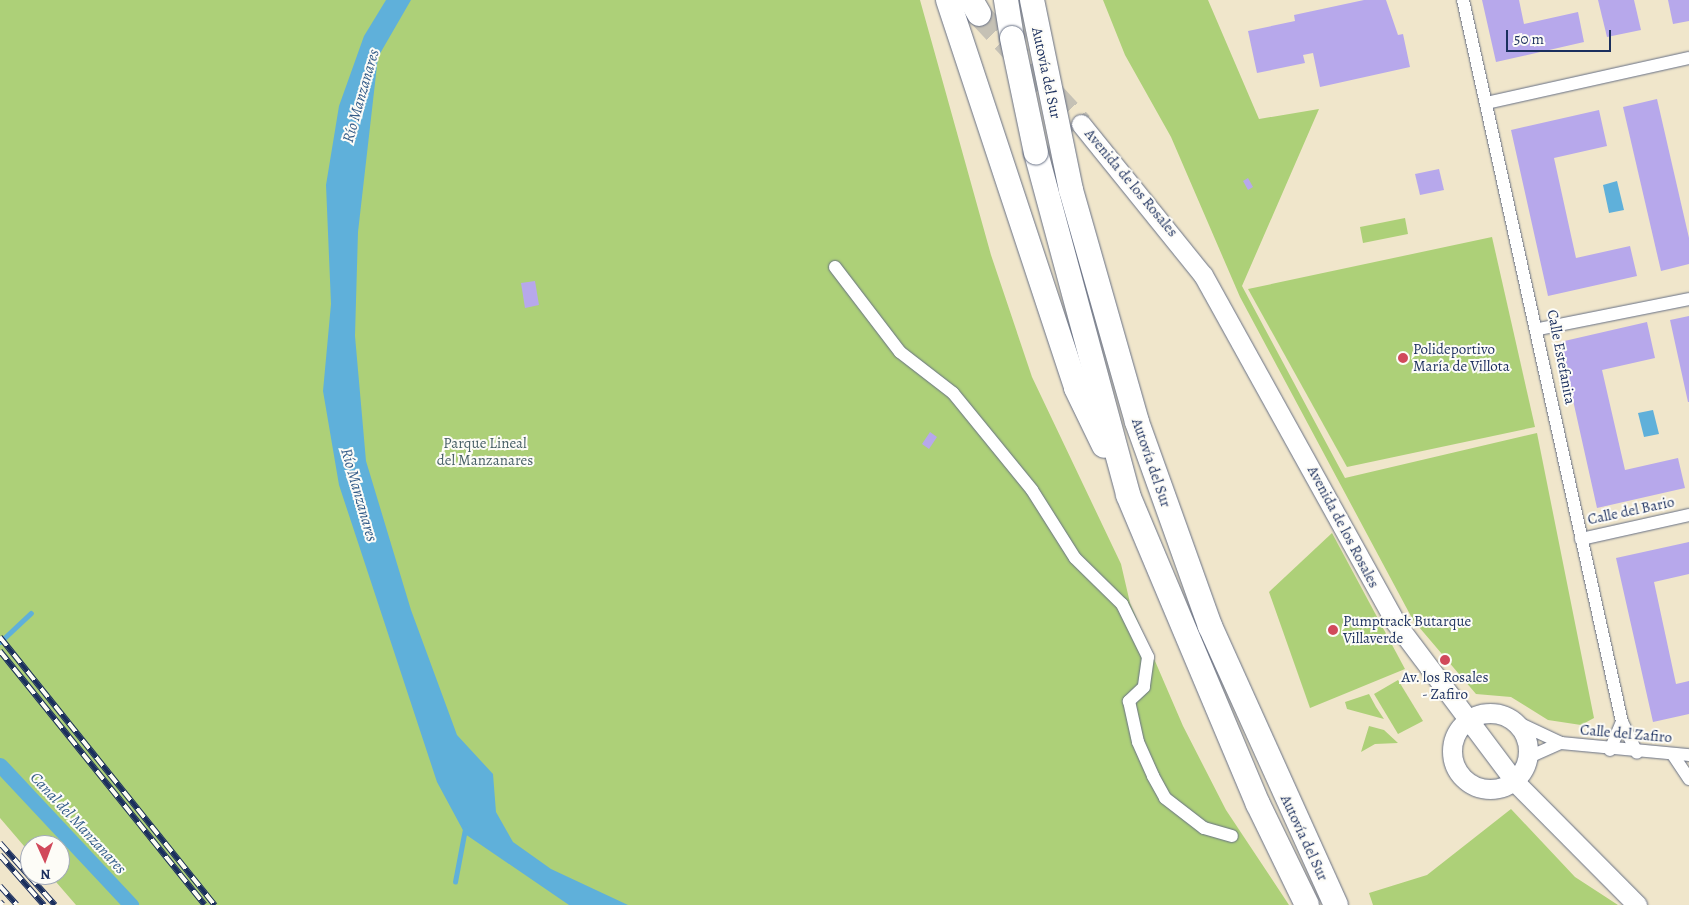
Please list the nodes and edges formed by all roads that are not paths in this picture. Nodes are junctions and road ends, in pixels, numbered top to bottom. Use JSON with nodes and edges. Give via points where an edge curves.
{"nodes":[{"id":1,"x":948,"y":0,"type":"edge"},
{"id":2,"x":1006,"y":0,"type":"edge"},
{"id":3,"x":1032,"y":0,"type":"edge"},
{"id":4,"x":1463,"y":0,"type":"edge"},
{"id":5,"x":1689,"y":58,"type":"edge"},
{"id":6,"x":1486,"y":103,"type":"junction"},
{"id":7,"x":1082,"y":124,"type":"tunnel mouth"},
{"id":8,"x":835,"y":267,"type":"dead end"},
{"id":9,"x":1689,"y":299,"type":"edge"},
{"id":10,"x":1539,"y":329,"type":"junction"},
{"id":11,"x":1128,"y":495,"type":"junction"},
{"id":12,"x":1689,"y":515,"type":"edge"},
{"id":13,"x":1580,"y":539,"type":"junction"},
{"id":14,"x":1465,"y":719,"type":"junction"},
{"id":15,"x":1512,"y":720,"type":"junction"},
{"id":16,"x":1622,"y":722,"type":"junction"},
{"id":17,"x":1561,"y":744,"type":"junction"},
{"id":18,"x":1610,"y":750,"type":"junction"},
{"id":19,"x":1637,"y":753,"type":"junction"},
{"id":20,"x":1673,"y":755,"type":"junction"},
{"id":21,"x":1689,"y":756,"type":"edge"},
{"id":22,"x":1529,"y":757,"type":"junction"},
{"id":23,"x":1689,"y":779,"type":"edge"},
{"id":24,"x":1516,"y":783,"type":"junction"},
{"id":25,"x":1232,"y":836,"type":"dead end"},
{"id":26,"x":1307,"y":905,"type":"edge"},
{"id":27,"x":1336,"y":905,"type":"edge"},
{"id":28,"x":1637,"y":905,"type":"edge"}],
"edges":[{"from":1,"to":11,"type":"highway","via":[[1076,388]]},
{"from":2,"to":11,"type":"highway","name":"Autovía del Sur","bridge":true,"via":[[1036,153]]},
{"from":3,"to":27,"type":"highway","name":"Autovía del Sur","via":[[1071,190],[1137,422],[1210,626]]},
{"from":4,"to":6,"type":"street","name":"Calle Estefanita"},
{"from":5,"to":6,"type":"street"},
{"from":6,"to":10,"type":"street","name":"Calle Estefanita"},
{"from":7,"to":14,"type":"street","name":"Avenida de los Rosales","via":[[1203,275],[1395,622]]},
{"from":8,"to":25,"type":"street","via":[[900,352],[953,393],[1032,490],[1075,558],[1122,604],[1148,657],[1144,687],[1129,701],[1138,742],[1153,776],[1165,798],[1204,828]]},
{"from":9,"to":10,"type":"street"},
{"from":10,"to":13,"type":"street","name":"Calle Estefanita"},
{"from":11,"to":26,"type":"highway","name":"Autovía del Sur","via":[[1258,804]]},
{"from":12,"to":13,"type":"street","name":"Calle del Bario"},
{"from":13,"to":16,"type":"street","name":"Calle Estefanita"},
{"from":14,"to":15,"type":"street","via":[[1485,713]]},
{"from":14,"to":24,"type":"street","name":"Avenida de los Rosales"},
{"from":14,"to":24,"type":"street","via":[[1451,741],[1452,758],[1461,774],[1490,788]]},
{"from":15,"to":17,"type":"street","name":"Calle del Zafiro"},
{"from":15,"to":22,"type":"street","via":[[1527,741]]},
{"from":16,"to":18,"type":"street"},
{"from":16,"to":19,"type":"street","name":"Calle Estefanita"},
{"from":17,"to":18,"type":"street","name":"Calle del Zafiro"},
{"from":17,"to":22,"type":"street","name":"Calle del Zafiro"},
{"from":18,"to":19,"type":"street","name":"Calle del Zafiro"},
{"from":19,"to":20,"type":"street","name":"Calle del Zafiro"},
{"from":20,"to":21,"type":"street","name":"Calle del Zafiro"},
{"from":20,"to":23,"type":"street"},
{"from":22,"to":24,"type":"street"},
{"from":24,"to":28,"type":"street","name":"Avenida de los Rosales"}]}
